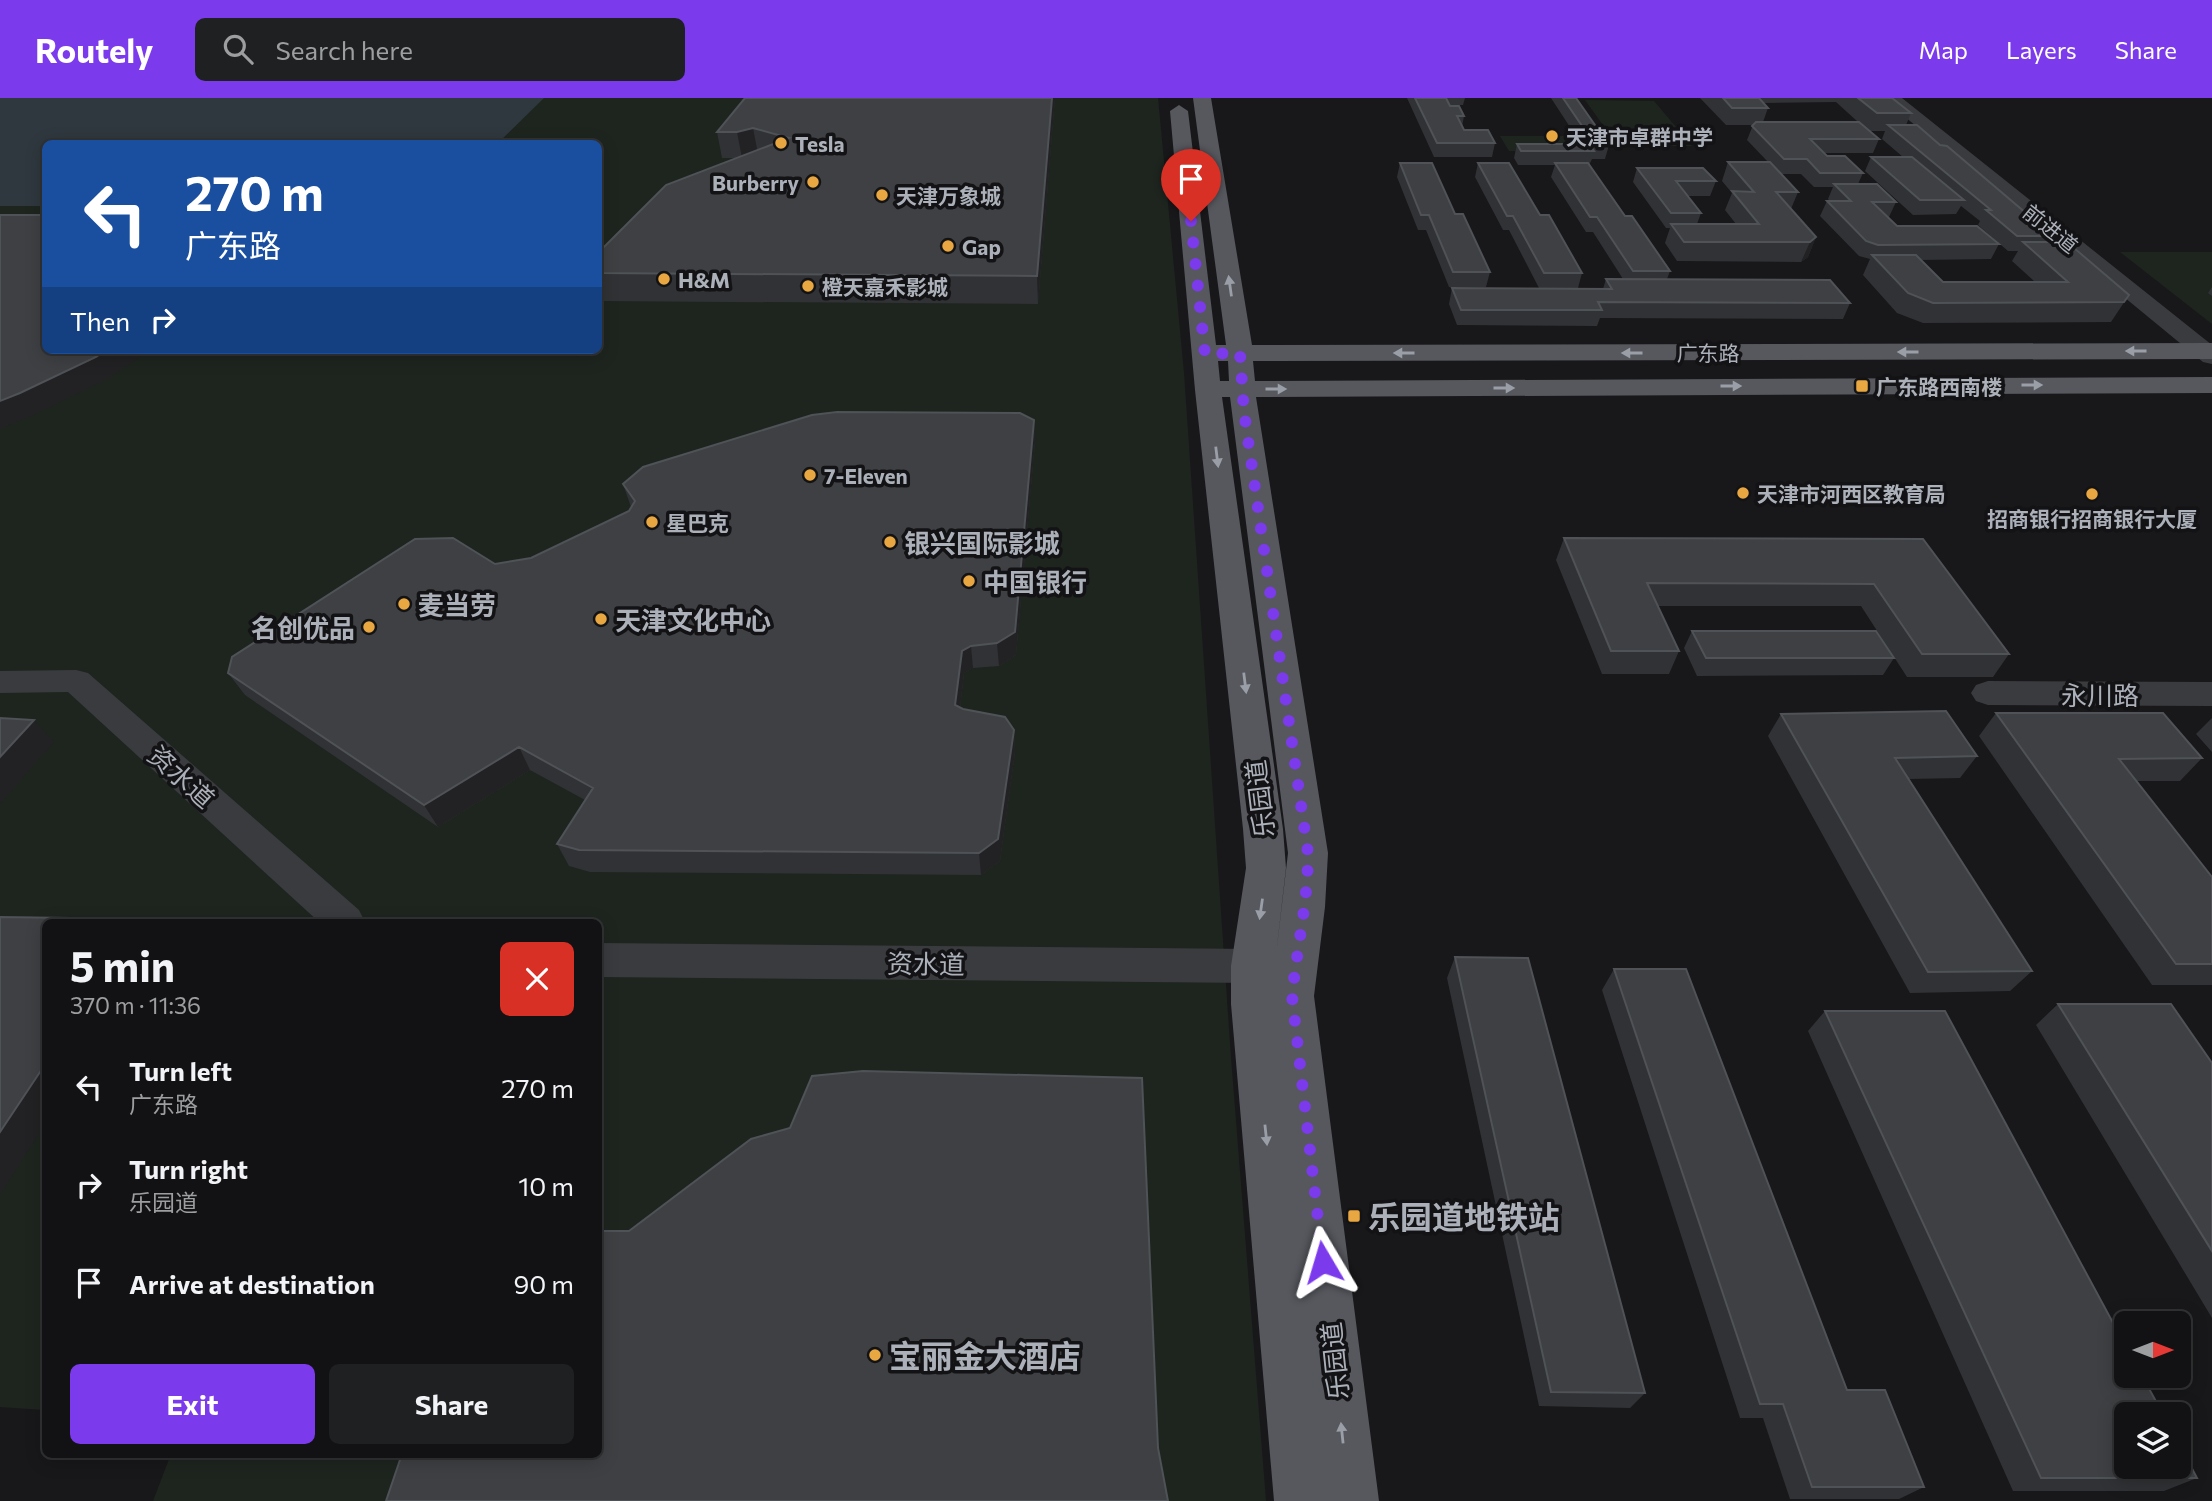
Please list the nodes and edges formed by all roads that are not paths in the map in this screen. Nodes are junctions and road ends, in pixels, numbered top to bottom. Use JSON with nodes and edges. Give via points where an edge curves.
{"nodes":[{"id":1,"x":1178,"y":98,"type":"edge"},
{"id":2,"x":1202,"y":98,"type":"edge"},
{"id":3,"x":1891,"y":98,"type":"edge"},
{"id":4,"x":1903,"y":98,"type":"edge"},
{"id":5,"x":2210,"y":351,"type":"edge"},
{"id":6,"x":1224,"y":371,"type":"junction"},
{"id":7,"x":2212,"y":385,"type":"edge"},
{"id":8,"x":0,"y":682,"type":"edge"},
{"id":9,"x":1988,"y":693,"type":"dead end"},
{"id":10,"x":2212,"y":694,"type":"edge"},
{"id":11,"x":342,"y":919,"type":"edge"},
{"id":12,"x":602,"y":960,"type":"edge"},
{"id":13,"x":1253,"y":966,"type":"junction"},
{"id":14,"x":1303,"y":1501,"type":"edge"},
{"id":15,"x":1350,"y":1501,"type":"edge"}],
"edges":[{"from":1,"to":6,"type":"main road","name":"乐园道"},
{"from":6,"to":2,"type":"main road","name":"乐园道","one_way":true},
{"from":3,"to":5,"type":"street","name":"前进道"},
{"from":4,"to":5,"type":"street","name":"前进道"},
{"from":5,"to":6,"type":"main road","name":"广东路","one_way":true},
{"from":6,"to":7,"type":"main road","name":"广东路","one_way":true},
{"from":6,"to":13,"type":"main road","name":"乐园道","one_way":true,"via":[[1266,868]]},
{"from":15,"to":6,"type":"main road","name":"乐园道","one_way":true,"via":[[1292,996],[1305,915],[1308,853],[1244,412]]},
{"from":8,"to":11,"type":"street","name":"资水道","via":[[76,681]]},
{"from":9,"to":10,"type":"street","name":"永川路"},
{"from":12,"to":13,"type":"street","name":"资水道"},
{"from":13,"to":14,"type":"main road","name":"乐园道","one_way":true,"via":[[1252,1004]]}]}
